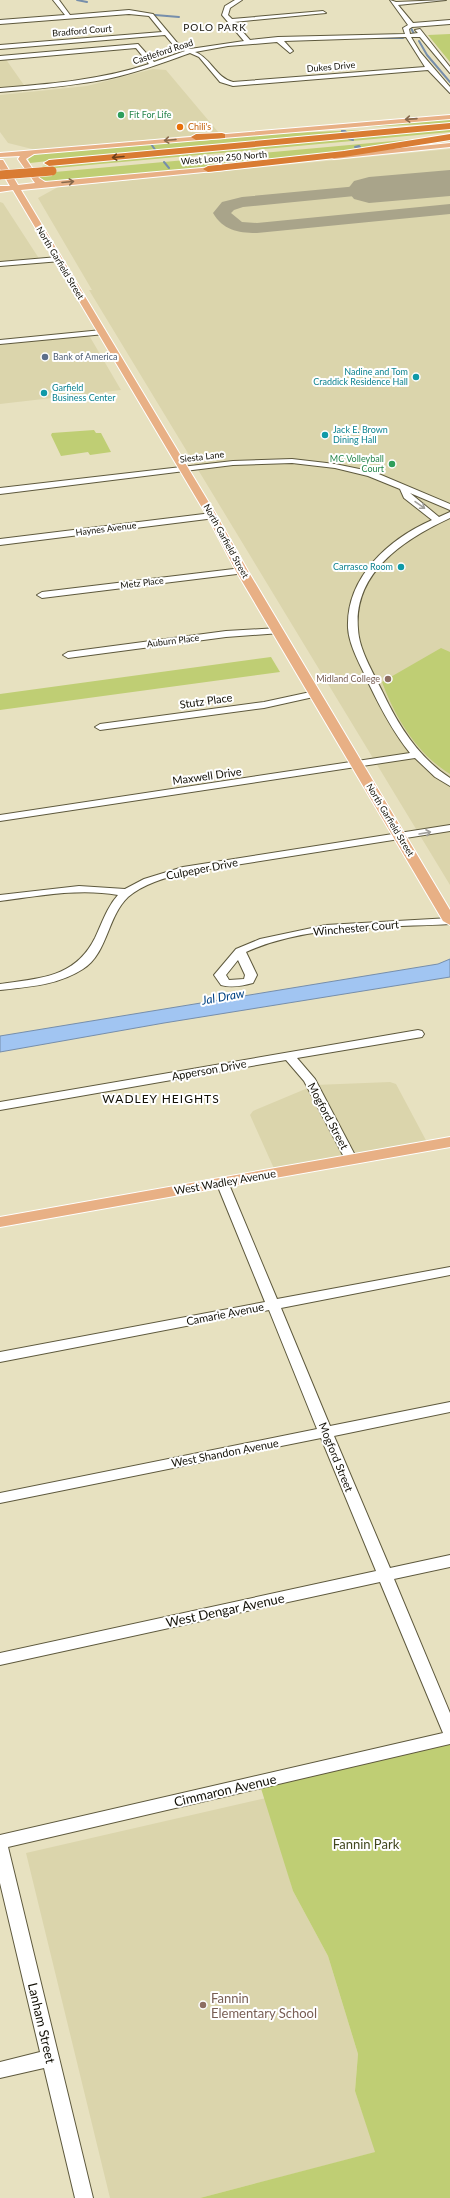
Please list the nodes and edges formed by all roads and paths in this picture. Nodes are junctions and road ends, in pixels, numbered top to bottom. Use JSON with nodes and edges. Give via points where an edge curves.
{"nodes":[{"id":1,"x":56,"y":0,"type":"edge"},
{"id":2,"x":239,"y":0,"type":"edge"},
{"id":3,"x":443,"y":0,"type":"edge"},
{"id":4,"x":393,"y":2,"type":"edge"},
{"id":5,"x":323,"y":13,"type":"dead end"},
{"id":6,"x":68,"y":16,"type":"junction"},
{"id":7,"x":230,"y":21,"type":"junction"},
{"id":8,"x":0,"y":22,"type":"edge"},
{"id":9,"x":450,"y":22,"type":"edge"},
{"id":10,"x":411,"y":25,"type":"junction"},
{"id":11,"x":166,"y":33,"type":"junction"},
{"id":12,"x":423,"y":36,"type":"junction"},
{"id":13,"x":409,"y":37,"type":"junction"},
{"id":14,"x":278,"y":39,"type":"junction"},
{"id":15,"x":248,"y":42,"type":"junction"},
{"id":16,"x":0,"y":47,"type":"edge"},
{"id":17,"x":290,"y":51,"type":"dead end"},
{"id":18,"x":190,"y":52,"type":"junction"},
{"id":19,"x":0,"y":58,"type":"edge"},
{"id":20,"x":153,"y":65,"type":"junction"},
{"id":21,"x":430,"y":68,"type":"junction"},
{"id":22,"x":450,"y":71,"type":"edge"},
{"id":23,"x":0,"y":90,"type":"edge"},
{"id":24,"x":450,"y":91,"type":"edge"},
{"id":25,"x":450,"y":117,"type":"edge"},
{"id":26,"x":450,"y":126,"type":"edge"},
{"id":27,"x":450,"y":133,"type":"edge"},
{"id":28,"x":196,"y":137,"type":"junction"},
{"id":29,"x":450,"y":137,"type":"edge"},
{"id":30,"x":450,"y":145,"type":"edge"},
{"id":31,"x":0,"y":147,"type":"edge"},
{"id":32,"x":30,"y":152,"type":"junction"},
{"id":33,"x":0,"y":155,"type":"edge"},
{"id":34,"x":0,"y":162,"type":"edge"},
{"id":35,"x":50,"y":167,"type":"junction"},
{"id":36,"x":0,"y":168,"type":"edge"},
{"id":37,"x":208,"y":169,"type":"junction"},
{"id":38,"x":0,"y":175,"type":"edge"},
{"id":39,"x":53,"y":184,"type":"junction"},
{"id":40,"x":15,"y":187,"type":"junction"},
{"id":41,"x":0,"y":189,"type":"edge"},
{"id":42,"x":0,"y":194,"type":"edge"},
{"id":43,"x":24,"y":204,"type":"junction"},
{"id":44,"x":58,"y":259,"type":"junction"},
{"id":45,"x":0,"y":264,"type":"edge"},
{"id":46,"x":102,"y":332,"type":"junction"},
{"id":47,"x":0,"y":342,"type":"edge"},
{"id":48,"x":184,"y":469,"type":"junction"},
{"id":49,"x":403,"y":489,"type":"junction"},
{"id":50,"x":0,"y":491,"type":"edge"},
{"id":51,"x":450,"y":507,"type":"edge"},
{"id":52,"x":450,"y":515,"type":"edge"},
{"id":53,"x":212,"y":516,"type":"junction"},
{"id":54,"x":438,"y":520,"type":"junction"},
{"id":55,"x":0,"y":542,"type":"edge"},
{"id":56,"x":242,"y":571,"type":"junction"},
{"id":57,"x":42,"y":595,"type":"dead end"},
{"id":58,"x":278,"y":631,"type":"junction"},
{"id":59,"x":68,"y":655,"type":"dead end"},
{"id":60,"x":315,"y":694,"type":"junction"},
{"id":61,"x":100,"y":727,"type":"dead end"},
{"id":62,"x":416,"y":756,"type":"junction"},
{"id":63,"x":358,"y":766,"type":"junction"},
{"id":64,"x":450,"y":783,"type":"edge"},
{"id":65,"x":0,"y":818,"type":"edge"},
{"id":66,"x":450,"y":828,"type":"edge"},
{"id":67,"x":400,"y":837,"type":"junction"},
{"id":68,"x":127,"y":893,"type":"junction"},
{"id":69,"x":0,"y":898,"type":"edge"},
{"id":70,"x":450,"y":921,"type":"edge"},
{"id":71,"x":240,"y":951,"type":"dead end"},
{"id":72,"x":0,"y":987,"type":"edge"},
{"id":73,"x":418,"y":1034,"type":"dead end"},
{"id":74,"x":288,"y":1056,"type":"junction"},
{"id":75,"x":0,"y":1106,"type":"edge"},
{"id":76,"x":450,"y":1142,"type":"edge"},
{"id":77,"x":351,"y":1159,"type":"junction"},
{"id":78,"x":222,"y":1182,"type":"junction"},
{"id":79,"x":0,"y":1222,"type":"edge"},
{"id":80,"x":450,"y":1271,"type":"edge"},
{"id":81,"x":273,"y":1305,"type":"junction"},
{"id":82,"x":0,"y":1357,"type":"edge"},
{"id":83,"x":450,"y":1407,"type":"edge"},
{"id":84,"x":326,"y":1432,"type":"junction"},
{"id":85,"x":0,"y":1498,"type":"edge"},
{"id":86,"x":450,"y":1561,"type":"edge"},
{"id":87,"x":385,"y":1575,"type":"junction"},
{"id":88,"x":0,"y":1659,"type":"edge"},
{"id":89,"x":450,"y":1732,"type":"edge"},
{"id":90,"x":450,"y":1738,"type":"edge"},
{"id":91,"x":0,"y":1842,"type":"edge"},
{"id":92,"x":0,"y":1848,"type":"edge"},
{"id":93,"x":50,"y":2058,"type":"junction"},
{"id":94,"x":0,"y":2070,"type":"edge"},
{"id":95,"x":84,"y":2198,"type":"edge"}],
"edges":[{"from":1,"to":6,"type":"street"},
{"from":2,"to":7,"type":"street","via":[[226,10],[225,15]]},
{"from":3,"to":4,"type":"street"},
{"from":4,"to":10,"type":"street"},
{"from":5,"to":7,"type":"street"},
{"from":6,"to":8,"type":"street"},
{"from":6,"to":11,"type":"street","via":[[147,13]]},
{"from":7,"to":15,"type":"street"},
{"from":9,"to":10,"type":"street"},
{"from":10,"to":12,"type":"street"},
{"from":10,"to":13,"type":"street","via":[[406,28]]},
{"from":11,"to":16,"type":"street","name":"Bradford Court"},
{"from":11,"to":18,"type":"street","via":[[177,46]]},
{"from":12,"to":13,"type":"street","name":"Castleford Road"},
{"from":12,"to":22,"type":"street"},
{"from":13,"to":14,"type":"street","name":"Castleford Road"},
{"from":13,"to":21,"type":"street"},
{"from":14,"to":15,"type":"street","name":"Castleford Road"},
{"from":14,"to":17,"type":"street"},
{"from":15,"to":18,"type":"street","name":"Castleford Road"},
{"from":18,"to":20,"type":"street","name":"Castleford Road"},
{"from":18,"to":21,"type":"street","name":"Dukes Drive","via":[[201,56],[222,81],[233,84]]},
{"from":19,"to":20,"type":"street","via":[[138,46]]},
{"from":20,"to":23,"type":"street","name":"Castleford Road","via":[[92,80]]},
{"from":21,"to":24,"type":"street"},
{"from":25,"to":28,"type":"main road","one_way":true},
{"from":26,"to":28,"type":"highway"},
{"from":26,"to":35,"type":"highway","one_way":true},
{"from":27,"to":35,"type":"highway"},
{"from":28,"to":32,"type":"main road","one_way":true},
{"from":29,"to":37,"type":"highway","via":[[344,154]]},
{"from":30,"to":37,"type":"main road","name":"West Loop 250 North"},
{"from":31,"to":32,"type":"main road"},
{"from":32,"to":33,"type":"main road"},
{"from":32,"to":39,"type":"main road","via":[[22,159],[36,180]]},
{"from":34,"to":40,"type":"main road","name":"North Garfield Street"},
{"from":35,"to":36,"type":"highway"},
{"from":35,"to":38,"type":"highway","bridge":true},
{"from":39,"to":37,"type":"main road","name":"West Loop 250 North","one_way":true},
{"from":39,"to":40,"type":"main road","name":"West Loop 250 North"},
{"from":39,"to":43,"type":"main road","via":[[35,192]]},
{"from":40,"to":41,"type":"main road","name":"West Loop 250 North"},
{"from":40,"to":43,"type":"main road","name":"North Garfield Street"},
{"from":42,"to":43,"type":"main road"},
{"from":43,"to":44,"type":"main road","name":"North Garfield Street"},
{"from":44,"to":45,"type":"street"},
{"from":44,"to":46,"type":"main road","name":"North Garfield Street"},
{"from":46,"to":47,"type":"street"},
{"from":46,"to":48,"type":"main road","name":"North Garfield Street"},
{"from":48,"to":49,"type":"street","name":"Siesta Lane","via":[[253,461],[313,463],[370,474]]},
{"from":48,"to":50,"type":"street","name":"Siesta Lane"},
{"from":48,"to":53,"type":"main road","name":"North Garfield Street"},
{"from":49,"to":51,"type":"street","name":"Siesta Lane"},
{"from":49,"to":54,"type":"street","name":"Siesta Lane","one_way":true,"via":[[407,496]]},
{"from":52,"to":54,"type":"street"},
{"from":53,"to":55,"type":"street","name":"Haynes Avenue"},
{"from":53,"to":56,"type":"main road","name":"North Garfield Street"},
{"from":54,"to":62,"type":"street","via":[[426,525],[380,558],[366,575],[354,605],[352,630],[372,680],[396,729]]},
{"from":56,"to":57,"type":"street","name":"Metz Place"},
{"from":56,"to":58,"type":"main road","name":"North Garfield Street"},
{"from":58,"to":59,"type":"street","name":"Auburn Place","via":[[226,634]]},
{"from":58,"to":60,"type":"main road","name":"North Garfield Street"},
{"from":60,"to":61,"type":"street","name":"Stutz Place","via":[[264,705]]},
{"from":60,"to":63,"type":"main road","name":"North Garfield Street"},
{"from":62,"to":63,"type":"street","name":"Maxwell Drive"},
{"from":62,"to":64,"type":"street"},
{"from":63,"to":65,"type":"street","name":"Maxwell Drive"},
{"from":63,"to":67,"type":"main road","name":"North Garfield Street"},
{"from":67,"to":66,"type":"street","name":"Culpeper Drive","one_way":true},
{"from":67,"to":68,"type":"street","name":"Culpeper Drive","via":[[183,870],[154,878]]},
{"from":67,"to":70,"type":"main road","name":"North Garfield Street"},
{"from":68,"to":69,"type":"street","via":[[98,888],[58,889]]},
{"from":68,"to":72,"type":"street","name":"Culpeper Drive","via":[[119,902],[92,954],[80,966],[47,980]]},
{"from":70,"to":71,"type":"street","name":"Winchester Court","via":[[326,928],[260,942]]},
{"from":73,"to":74,"type":"street","name":"Apperson Drive"},
{"from":74,"to":75,"type":"street","name":"Apperson Drive"},
{"from":74,"to":77,"type":"street","name":"Mogford Street","via":[[309,1079]]},
{"from":76,"to":77,"type":"main road","name":"West Wadley Avenue"},
{"from":77,"to":78,"type":"main road","name":"West Wadley Avenue"},
{"from":78,"to":79,"type":"main road","name":"West Wadley Avenue"},
{"from":78,"to":81,"type":"street","name":"Mogford Street"},
{"from":80,"to":81,"type":"street","name":"Camarie Avenue"},
{"from":81,"to":82,"type":"street","name":"Camarie Avenue"},
{"from":81,"to":84,"type":"street","name":"Mogford Street"},
{"from":83,"to":84,"type":"street","name":"West Shandon Avenue"},
{"from":84,"to":85,"type":"street","name":"West Shandon Avenue"},
{"from":84,"to":87,"type":"street","name":"Mogford Street"},
{"from":86,"to":87,"type":"street","name":"West Dengar Avenue"},
{"from":87,"to":88,"type":"street","name":"West Dengar Avenue"},
{"from":87,"to":89,"type":"street","name":"Mogford Street"},
{"from":90,"to":91,"type":"street","name":"Cimmaron Avenue"},
{"from":92,"to":93,"type":"street","name":"Lanham Street"},
{"from":93,"to":94,"type":"street"},
{"from":93,"to":95,"type":"street","name":"Lanham Street"}]}
